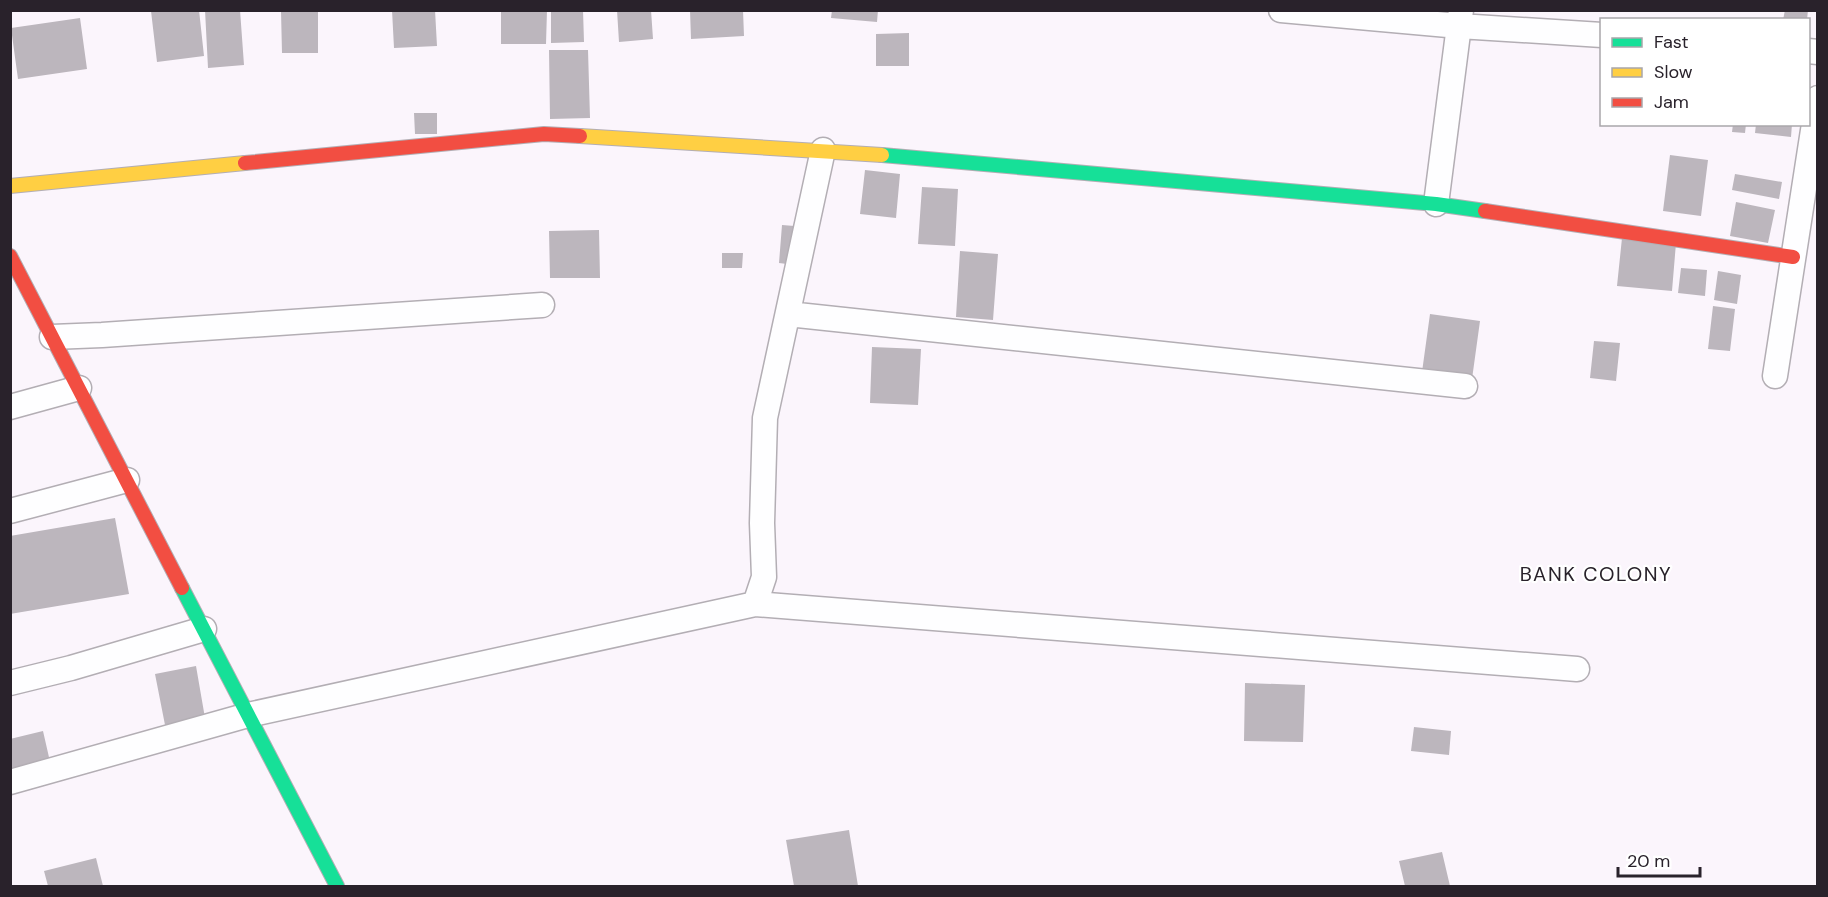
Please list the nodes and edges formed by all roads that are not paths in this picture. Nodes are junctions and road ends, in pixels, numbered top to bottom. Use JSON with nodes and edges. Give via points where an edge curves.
{"nodes":[{"id":1,"x":1281,"y":10,"type":"edge"},
{"id":2,"x":1460,"y":18,"type":"edge"},
{"id":3,"x":1600,"y":35,"type":"edge"},
{"id":4,"x":1818,"y":98,"type":"edge"},
{"id":5,"x":823,"y":150,"type":"junction"},
{"id":6,"x":10,"y":186,"type":"edge"},
{"id":7,"x":1436,"y":204,"type":"junction"},
{"id":8,"x":10,"y":256,"type":"edge"},
{"id":9,"x":1793,"y":257,"type":"junction"},
{"id":10,"x":542,"y":305,"type":"dead end"},
{"id":11,"x":788,"y":314,"type":"junction"},
{"id":12,"x":52,"y":337,"type":"junction"},
{"id":13,"x":1775,"y":376,"type":"dead end"},
{"id":14,"x":1465,"y":386,"type":"dead end"},
{"id":15,"x":79,"y":388,"type":"junction"},
{"id":16,"x":10,"y":407,"type":"edge"},
{"id":17,"x":127,"y":480,"type":"junction"},
{"id":18,"x":10,"y":511,"type":"edge"},
{"id":19,"x":755,"y":604,"type":"junction"},
{"id":20,"x":204,"y":629,"type":"junction"},
{"id":21,"x":1576,"y":669,"type":"dead end"},
{"id":22,"x":10,"y":684,"type":"edge"},
{"id":23,"x":248,"y":715,"type":"junction"},
{"id":24,"x":10,"y":782,"type":"edge"},
{"id":25,"x":337,"y":886,"type":"edge"}],
"edges":[{"from":1,"to":2,"type":"street"},
{"from":2,"to":3,"type":"street"},
{"from":2,"to":7,"type":"street"},
{"from":4,"to":9,"type":"street"},
{"from":5,"to":6,"type":"street","via":[[544,134]]},
{"from":5,"to":7,"type":"street"},
{"from":5,"to":11,"type":"street"},
{"from":7,"to":9,"type":"street"},
{"from":8,"to":12,"type":"street"},
{"from":9,"to":13,"type":"street"},
{"from":10,"to":12,"type":"street"},
{"from":11,"to":14,"type":"street"},
{"from":11,"to":19,"type":"street","via":[[765,418],[764,577]]},
{"from":12,"to":15,"type":"street"},
{"from":15,"to":16,"type":"street"},
{"from":15,"to":17,"type":"street"},
{"from":17,"to":18,"type":"street"},
{"from":17,"to":20,"type":"street"},
{"from":19,"to":21,"type":"street"},
{"from":19,"to":23,"type":"street"},
{"from":20,"to":22,"type":"street"},
{"from":20,"to":23,"type":"street"},
{"from":23,"to":24,"type":"street"},
{"from":23,"to":25,"type":"street"}]}
